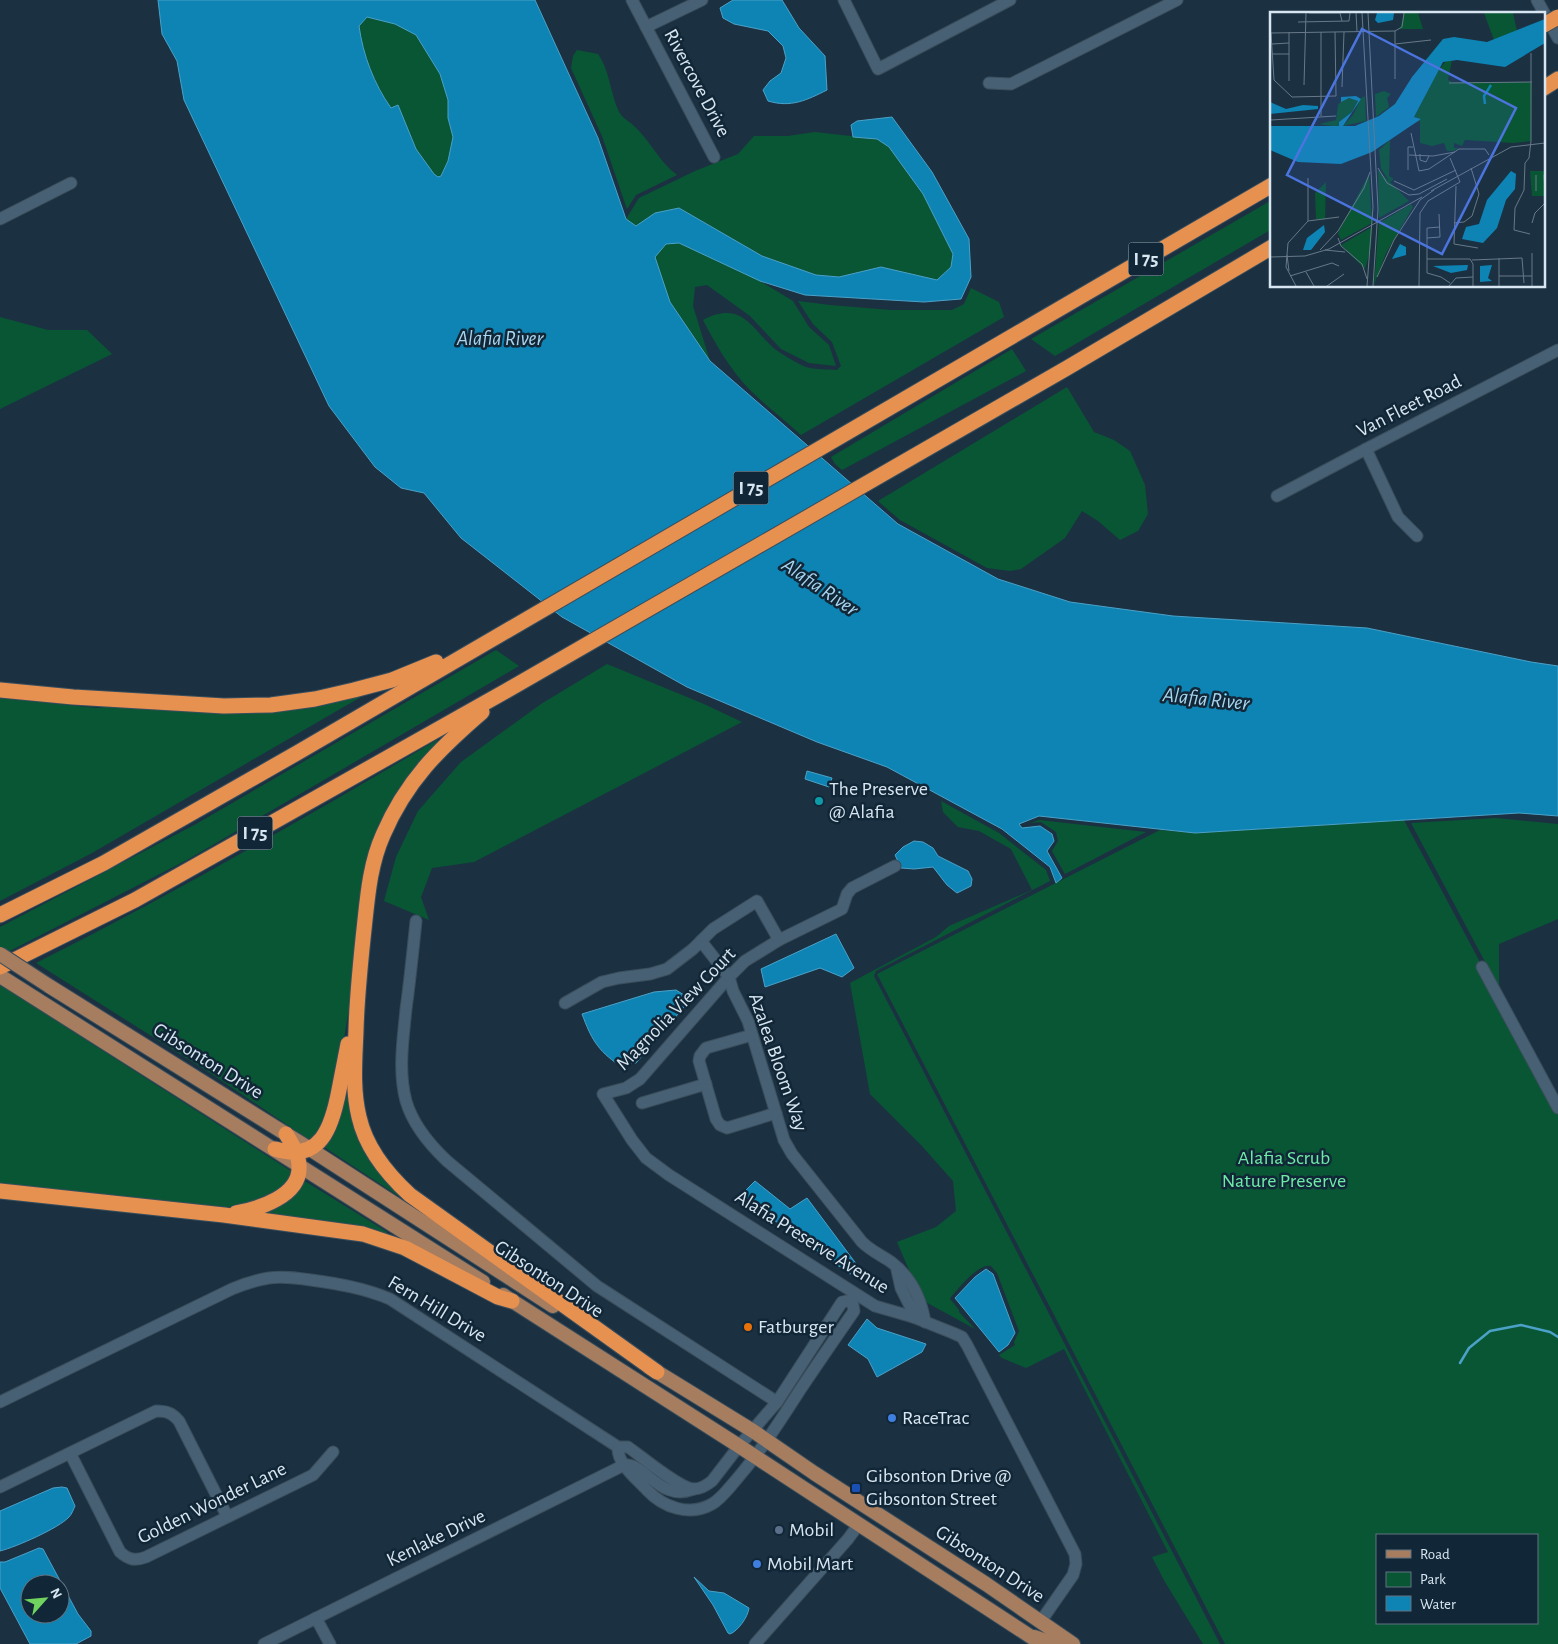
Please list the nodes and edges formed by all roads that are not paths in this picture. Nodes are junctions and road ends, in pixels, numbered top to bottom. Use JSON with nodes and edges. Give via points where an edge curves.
{"nodes":[{"id":1,"x":632,"y":0,"type":"edge"},
{"id":2,"x":702,"y":0,"type":"edge"},
{"id":3,"x":844,"y":0,"type":"edge"},
{"id":4,"x":1010,"y":0,"type":"edge"},
{"id":5,"x":1177,"y":0,"type":"edge"},
{"id":6,"x":1537,"y":0,"type":"edge"},
{"id":7,"x":1544,"y":12,"type":"edge"},
{"id":8,"x":1546,"y":16,"type":"edge"},
{"id":9,"x":1558,"y":17,"type":"edge"},
{"id":10,"x":1546,"y":24,"type":"edge"},
{"id":11,"x":646,"y":27,"type":"junction"},
{"id":12,"x":1558,"y":38,"type":"edge"},
{"id":13,"x":989,"y":82,"type":"dead end"},
{"id":14,"x":714,"y":157,"type":"dead end"},
{"id":15,"x":71,"y":183,"type":"dead end"},
{"id":16,"x":1270,"y":186,"type":"edge"},
{"id":17,"x":0,"y":219,"type":"edge"},
{"id":18,"x":1270,"y":249,"type":"edge"},
{"id":19,"x":1558,"y":350,"type":"edge"},
{"id":20,"x":1366,"y":449,"type":"junction"},
{"id":21,"x":1277,"y":496,"type":"dead end"},
{"id":22,"x":1417,"y":536,"type":"dead end"},
{"id":23,"x":478,"y":646,"type":"junction"},
{"id":24,"x":0,"y":690,"type":"edge"},
{"id":25,"x":506,"y":691,"type":"junction"},
{"id":26,"x":895,"y":866,"type":"dead end"},
{"id":27,"x":0,"y":915,"type":"edge"},
{"id":28,"x":416,"y":921,"type":"dead end"},
{"id":29,"x":779,"y":940,"type":"junction"},
{"id":30,"x":701,"y":941,"type":"junction"},
{"id":31,"x":0,"y":954,"type":"edge"},
{"id":32,"x":0,"y":967,"type":"edge"},
{"id":33,"x":1482,"y":967,"type":"dead end"},
{"id":34,"x":0,"y":976,"type":"edge"},
{"id":35,"x":729,"y":977,"type":"junction"},
{"id":36,"x":357,"y":996,"type":"junction"},
{"id":37,"x":565,"y":1003,"type":"dead end"},
{"id":38,"x":752,"y":1035,"type":"junction"},
{"id":39,"x":706,"y":1084,"type":"junction"},
{"id":40,"x":604,"y":1094,"type":"joint"},
{"id":41,"x":642,"y":1103,"type":"dead end"},
{"id":42,"x":1558,"y":1108,"type":"edge"},
{"id":43,"x":776,"y":1113,"type":"junction"},
{"id":44,"x":286,"y":1134,"type":"joint"},
{"id":45,"x":275,"y":1149,"type":"joint"},
{"id":46,"x":302,"y":1156,"type":"junction"},
{"id":47,"x":0,"y":1191,"type":"edge"},
{"id":48,"x":224,"y":1215,"type":"junction"},
{"id":49,"x":896,"y":1268,"type":"junction"},
{"id":50,"x":854,"y":1298,"type":"junction"},
{"id":51,"x":512,"y":1301,"type":"junction"},
{"id":52,"x":913,"y":1317,"type":"junction"},
{"id":53,"x":925,"y":1322,"type":"junction"},
{"id":54,"x":657,"y":1372,"type":"junction"},
{"id":55,"x":0,"y":1402,"type":"edge"},
{"id":56,"x":777,"y":1402,"type":"junction"},
{"id":57,"x":753,"y":1431,"type":"junction"},
{"id":58,"x":766,"y":1442,"type":"junction"},
{"id":59,"x":739,"y":1446,"type":"junction"},
{"id":60,"x":618,"y":1447,"type":"junction"},
{"id":61,"x":333,"y":1452,"type":"dead end"},
{"id":62,"x":70,"y":1453,"type":"junction"},
{"id":63,"x":756,"y":1457,"type":"junction"},
{"id":64,"x":624,"y":1465,"type":"junction"},
{"id":65,"x":0,"y":1487,"type":"edge"},
{"id":66,"x":694,"y":1489,"type":"junction"},
{"id":67,"x":227,"y":1516,"type":"junction"},
{"id":68,"x":859,"y":1524,"type":"junction"},
{"id":69,"x":936,"y":1574,"type":"junction"},
{"id":70,"x":316,"y":1618,"type":"junction"},
{"id":71,"x":1041,"y":1621,"type":"junction"},
{"id":72,"x":1036,"y":1640,"type":"edge"},
{"id":73,"x":264,"y":1644,"type":"edge"},
{"id":74,"x":330,"y":1644,"type":"edge"},
{"id":75,"x":755,"y":1644,"type":"edge"},
{"id":76,"x":1055,"y":1644,"type":"edge"},
{"id":77,"x":1073,"y":1644,"type":"edge"}],
"edges":[{"from":1,"to":11,"type":"street","name":"Rivercove Drive"},
{"from":2,"to":11,"type":"street"},
{"from":3,"to":4,"type":"street","via":[[878,69]]},
{"from":5,"to":13,"type":"street","via":[[1011,84]]},
{"from":6,"to":7,"type":"street"},
{"from":8,"to":12,"type":"street"},
{"from":9,"to":10,"type":"highway","bridge":true},
{"from":11,"to":14,"type":"street","name":"Rivercove Drive"},
{"from":15,"to":17,"type":"street"},
{"from":16,"to":23,"type":"highway","number":"I 75"},
{"from":18,"to":25,"type":"highway","number":"I 75"},
{"from":19,"to":20,"type":"street","name":"Van Fleet Road"},
{"from":20,"to":21,"type":"street","name":"Van Fleet Road"},
{"from":20,"to":22,"type":"street","via":[[1398,517]]},
{"from":23,"to":24,"type":"highway","via":[[383,683],[270,705],[224,706]]},
{"from":23,"to":27,"type":"highway","number":"I 75","via":[[112,858]]},
{"from":25,"to":32,"type":"highway","number":"I 75","via":[[135,900]]},
{"from":25,"to":36,"type":"highway","via":[[419,773],[382,836],[370,876]]},
{"from":26,"to":29,"type":"street","name":"Magnolia View Court","via":[[852,888],[842,909]]},
{"from":28,"to":56,"type":"street","name":"Gibsonton Drive","via":[[402,1078],[406,1102],[422,1134],[447,1161],[597,1286]]},
{"from":29,"to":30,"type":"street","via":[[757,900],[713,929]]},
{"from":29,"to":35,"type":"street","name":"Magnolia View Court","via":[[745,961]]},
{"from":30,"to":35,"type":"street","name":"Azalea Bloom Way"},
{"from":30,"to":37,"type":"street","via":[[667,969],[602,982]]},
{"from":31,"to":44,"type":"main road","name":"Gibsonton Drive","bridge":true},
{"from":33,"to":42,"type":"street"},
{"from":34,"to":45,"type":"main road","name":"Gibsonton Drive"},
{"from":35,"to":38,"type":"street","name":"Azalea Bloom Way"},
{"from":35,"to":40,"type":"street","name":"Magnolia View Court","via":[[640,1079],[626,1088]]},
{"from":36,"to":46,"type":"highway","via":[[334,1114],[326,1133]]},
{"from":36,"to":54,"type":"highway","via":[[356,1102],[367,1140],[388,1174],[435,1215]]},
{"from":38,"to":39,"type":"street","via":[[702,1051],[699,1061]]},
{"from":38,"to":43,"type":"street","name":"Azalea Bloom Way"},
{"from":39,"to":41,"type":"street"},
{"from":39,"to":43,"type":"street","via":[[716,1119],[723,1126],[736,1126]]},
{"from":40,"to":50,"type":"street","name":"Alafia Preserve Avenue","via":[[646,1158]]},
{"from":43,"to":49,"type":"street","name":"Azalea Bloom Way","via":[[784,1140],[801,1167],[862,1242]]},
{"from":44,"to":46,"type":"highway"},
{"from":45,"to":46,"type":"highway"},
{"from":46,"to":48,"type":"highway","via":[[296,1180],[282,1196],[248,1211]]},
{"from":46,"to":51,"type":"main road","name":"Gibsonton Drive"},
{"from":46,"to":54,"type":"main road","name":"Gibsonton Drive"},
{"from":47,"to":48,"type":"highway"},
{"from":48,"to":51,"type":"highway","via":[[379,1238]]},
{"from":49,"to":52,"type":"street"},
{"from":49,"to":53,"type":"street","name":"Azalea Bloom Way","via":[[911,1283],[922,1305]]},
{"from":50,"to":52,"type":"street","name":"Alafia Preserve Avenue"},
{"from":50,"to":56,"type":"street","via":[[842,1302]]},
{"from":50,"to":58,"type":"street","via":[[854,1311]]},
{"from":51,"to":59,"type":"main road","name":"Gibsonton Drive"},
{"from":52,"to":53,"type":"street","name":"Alafia Preserve Avenue"},
{"from":53,"to":71,"type":"street","name":"Alafia Preserve Avenue","via":[[962,1337],[968,1345],[1074,1554],[1073,1575]]},
{"from":54,"to":57,"type":"main road","name":"Gibsonton Drive"},
{"from":55,"to":60,"type":"street","name":"Fern Hill Drive","via":[[232,1289],[251,1282],[289,1277],[347,1285],[390,1299]]},
{"from":56,"to":57,"type":"street"},
{"from":57,"to":58,"type":"main road","name":"Gibsonton Drive"},
{"from":57,"to":59,"type":"street"},
{"from":58,"to":63,"type":"street"},
{"from":58,"to":71,"type":"main road","name":"Gibsonton Drive"},
{"from":59,"to":63,"type":"main road","name":"Gibsonton Drive"},
{"from":59,"to":66,"type":"street","via":[[712,1481]]},
{"from":60,"to":64,"type":"street","via":[[618,1456]]},
{"from":60,"to":66,"type":"street","name":"Fern Hill Drive","via":[[628,1447],[681,1485]]},
{"from":61,"to":67,"type":"street","name":"Golden Wonder Lane","via":[[313,1474]]},
{"from":62,"to":65,"type":"street"},
{"from":62,"to":67,"type":"street","via":[[156,1411],[166,1411],[179,1421]]},
{"from":62,"to":67,"type":"street","name":"Golden Wonder Lane","via":[[120,1552],[128,1558],[146,1557]]},
{"from":63,"to":64,"type":"street","via":[[713,1504],[683,1511],[662,1504]]},
{"from":63,"to":68,"type":"main road","name":"Gibsonton Drive"},
{"from":64,"to":66,"type":"street","via":[[634,1466],[671,1491],[684,1493]]},
{"from":64,"to":70,"type":"street","name":"Kenlake Drive"},
{"from":68,"to":69,"type":"main road","name":"Gibsonton Drive"},
{"from":68,"to":75,"type":"street"},
{"from":69,"to":71,"type":"main road","via":[[968,1587],[1022,1620]]},
{"from":69,"to":72,"type":"main road","name":"Gibsonton Drive"},
{"from":70,"to":73,"type":"street","name":"Kenlake Drive"},
{"from":70,"to":74,"type":"street"},
{"from":71,"to":77,"type":"main road","name":"Gibsonton Drive"},
{"from":72,"to":76,"type":"main road","name":"Gibsonton Drive"}]}
